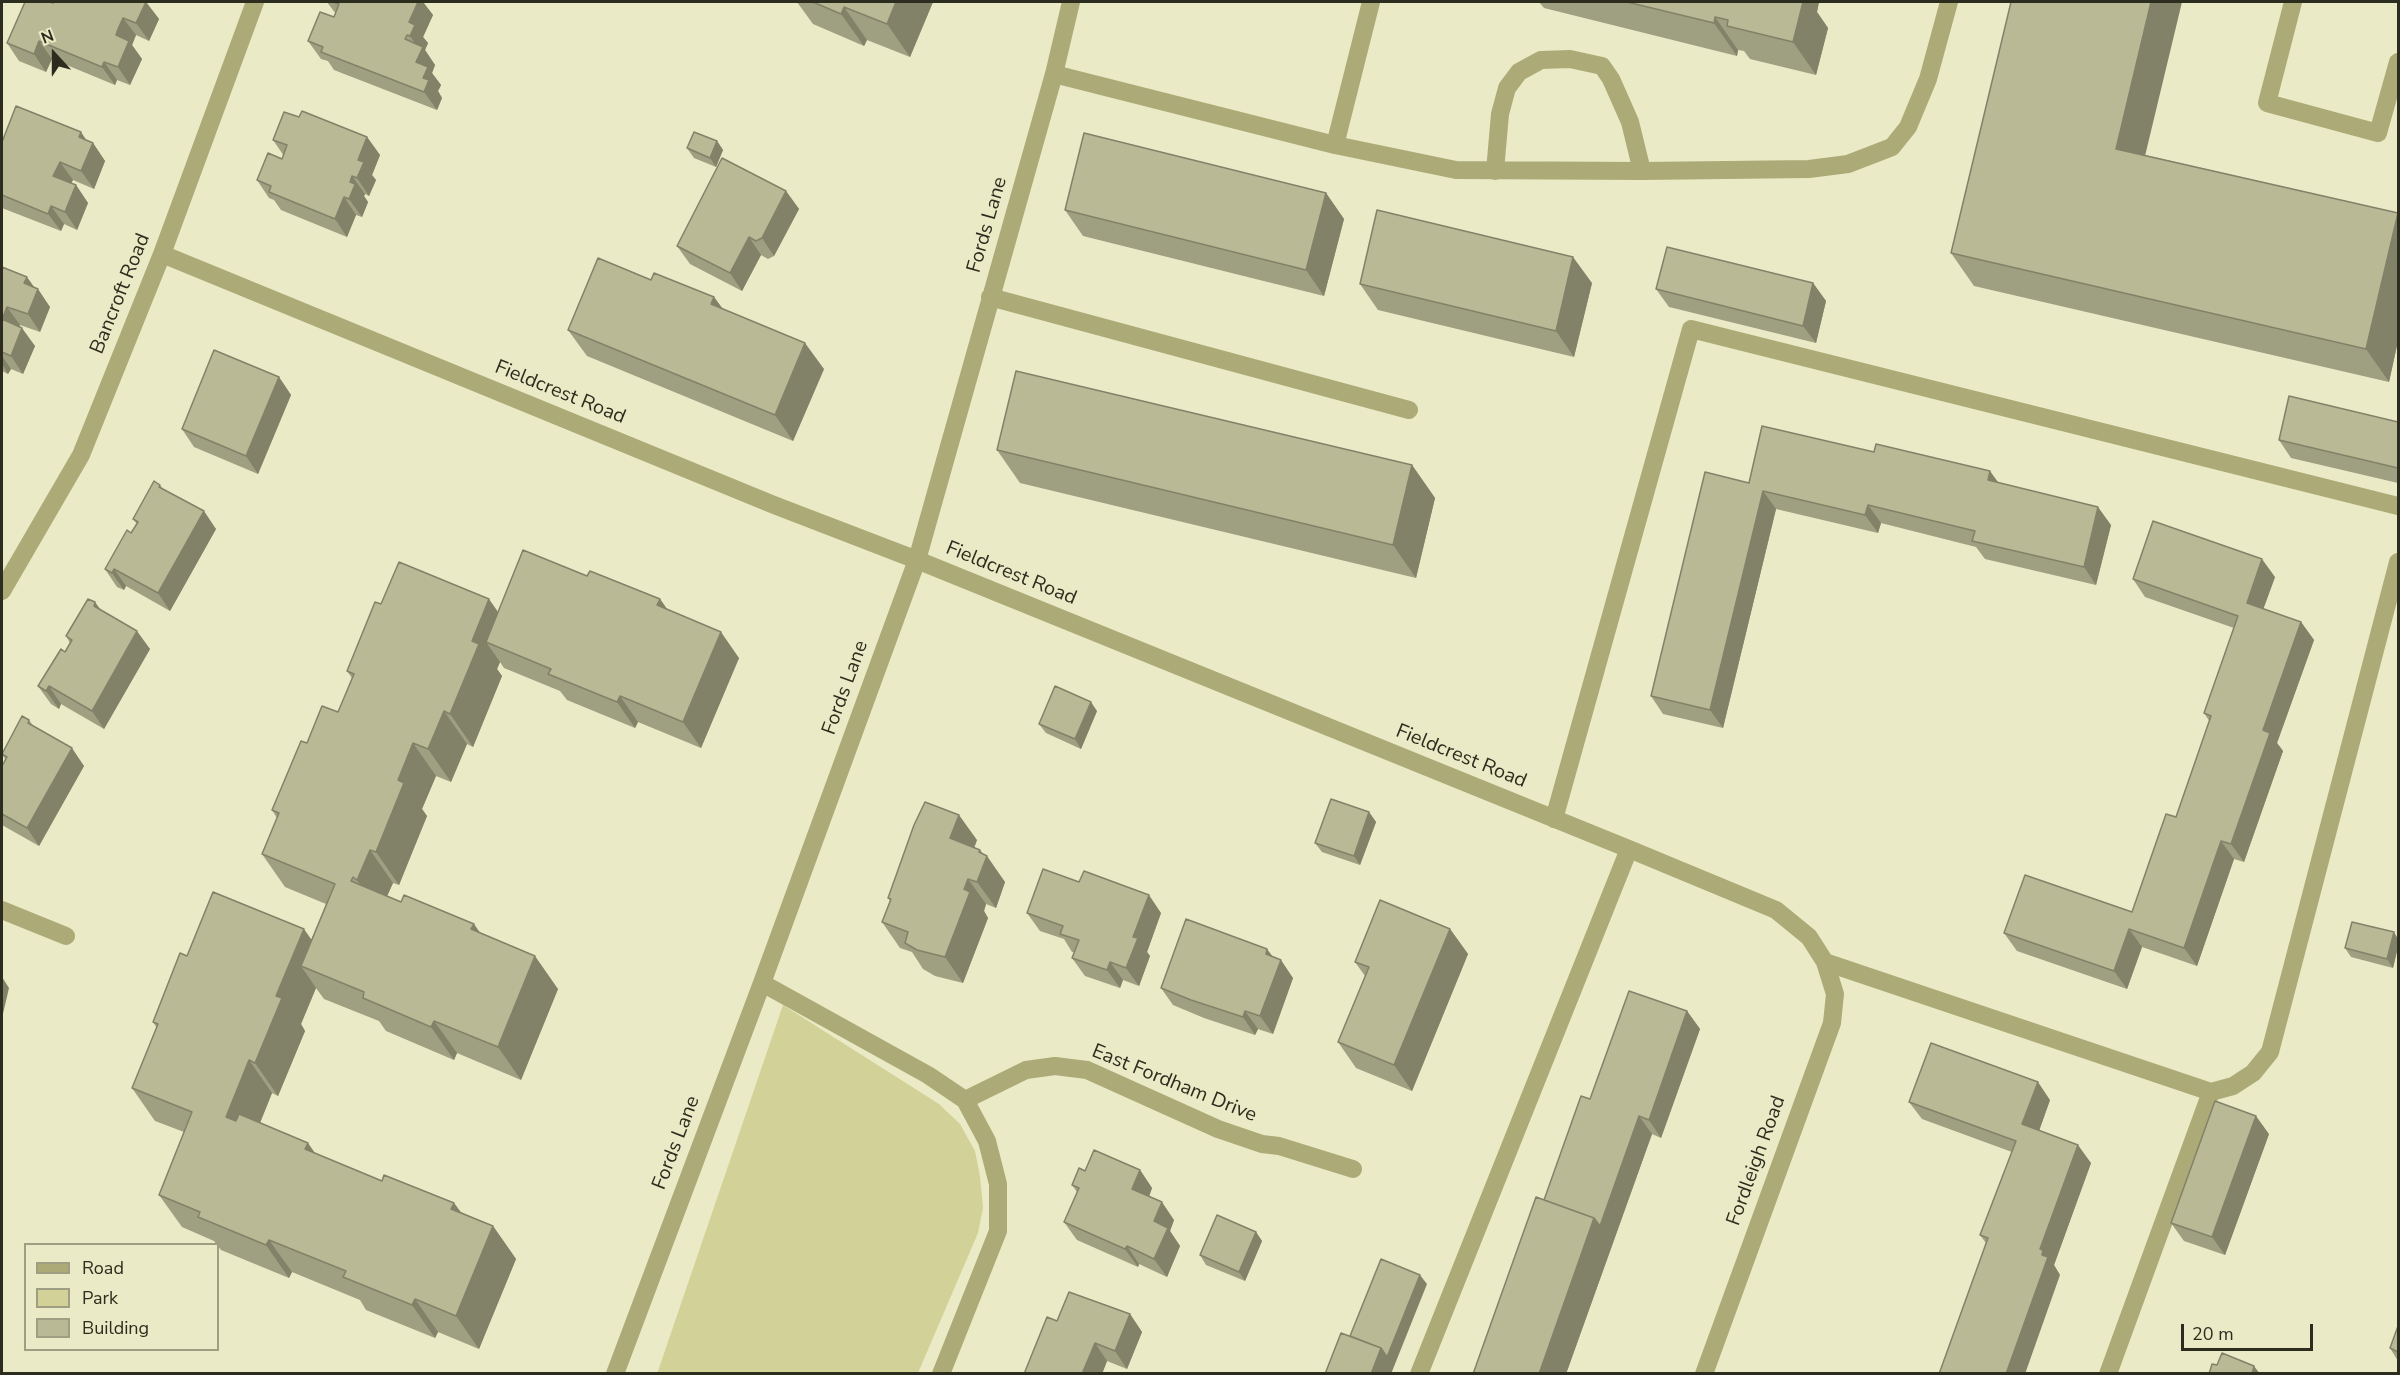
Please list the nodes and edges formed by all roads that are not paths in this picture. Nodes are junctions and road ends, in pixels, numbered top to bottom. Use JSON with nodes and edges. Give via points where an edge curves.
{"nodes":[{"id":1,"x":255,"y":2,"type":"edge"},
{"id":2,"x":1071,"y":2,"type":"edge"},
{"id":3,"x":1371,"y":2,"type":"edge"},
{"id":4,"x":1949,"y":2,"type":"edge"},
{"id":5,"x":2294,"y":2,"type":"edge"},
{"id":6,"x":2398,"y":62,"type":"edge"},
{"id":7,"x":1054,"y":74,"type":"junction"},
{"id":8,"x":1335,"y":146,"type":"junction"},
{"id":9,"x":1495,"y":171,"type":"junction"},
{"id":10,"x":1642,"y":171,"type":"junction"},
{"id":11,"x":162,"y":254,"type":"junction"},
{"id":12,"x":990,"y":297,"type":"junction"},
{"id":13,"x":1409,"y":410,"type":"dead end"},
{"id":14,"x":2398,"y":506,"type":"edge"},
{"id":15,"x":917,"y":560,"type":"junction"},
{"id":16,"x":2398,"y":562,"type":"edge"},
{"id":17,"x":2,"y":591,"type":"edge"},
{"id":18,"x":1554,"y":819,"type":"junction"},
{"id":19,"x":1629,"y":849,"type":"junction"},
{"id":20,"x":2,"y":910,"type":"edge"},
{"id":21,"x":66,"y":936,"type":"dead end"},
{"id":22,"x":1825,"y":962,"type":"junction"},
{"id":23,"x":762,"y":983,"type":"junction"},
{"id":24,"x":2211,"y":1092,"type":"junction"},
{"id":25,"x":965,"y":1100,"type":"junction"},
{"id":26,"x":1353,"y":1169,"type":"dead end"},
{"id":27,"x":615,"y":1374,"type":"edge"},
{"id":28,"x":941,"y":1374,"type":"edge"},
{"id":29,"x":1419,"y":1374,"type":"edge"},
{"id":30,"x":1704,"y":1374,"type":"edge"},
{"id":31,"x":2108,"y":1374,"type":"edge"}],
"edges":[{"from":1,"to":11,"type":"street","name":"Bancroft Road"},
{"from":2,"to":7,"type":"street","name":"Fords Lane"},
{"from":3,"to":8,"type":"street"},
{"from":4,"to":10,"type":"street","via":[[1928,79],[1908,127],[1892,147],[1848,164],[1809,169]]},
{"from":5,"to":6,"type":"street","via":[[2267,103],[2378,133]]},
{"from":7,"to":8,"type":"street"},
{"from":7,"to":12,"type":"street","name":"Fords Lane"},
{"from":8,"to":9,"type":"street","via":[[1456,170]]},
{"from":9,"to":10,"type":"street"},
{"from":9,"to":10,"type":"street","via":[[1500,114],[1507,88],[1519,72],[1541,60],[1570,59],[1602,66],[1611,78],[1630,122]]},
{"from":11,"to":15,"type":"street","name":"Fieldcrest Road"},
{"from":11,"to":17,"type":"street","name":"Bancroft Road","via":[[81,455]]},
{"from":12,"to":13,"type":"street"},
{"from":12,"to":15,"type":"street","name":"Fords Lane"},
{"from":14,"to":18,"type":"street","via":[[1691,329]]},
{"from":15,"to":18,"type":"street","name":"Fieldcrest Road"},
{"from":15,"to":23,"type":"street","name":"Fords Lane"},
{"from":16,"to":24,"type":"street","via":[[2270,1052],[2253,1073],[2233,1086]]},
{"from":18,"to":19,"type":"street","name":"Fieldcrest Road"},
{"from":19,"to":22,"type":"street","name":"Fieldcrest Road","via":[[1776,910],[1809,938]]},
{"from":19,"to":29,"type":"street"},
{"from":20,"to":21,"type":"street"},
{"from":22,"to":24,"type":"street"},
{"from":22,"to":30,"type":"street","name":"Fordleigh Road","via":[[1835,994],[1832,1023]]},
{"from":23,"to":25,"type":"street","via":[[928,1075]]},
{"from":23,"to":27,"type":"street","name":"Fords Lane"},
{"from":24,"to":31,"type":"street"},
{"from":25,"to":26,"type":"street","name":"East Fordham Drive","via":[[1026,1070],[1055,1066],[1087,1070],[1218,1129]]},
{"from":25,"to":28,"type":"street","via":[[987,1141],[998,1184],[998,1231]]}]}
